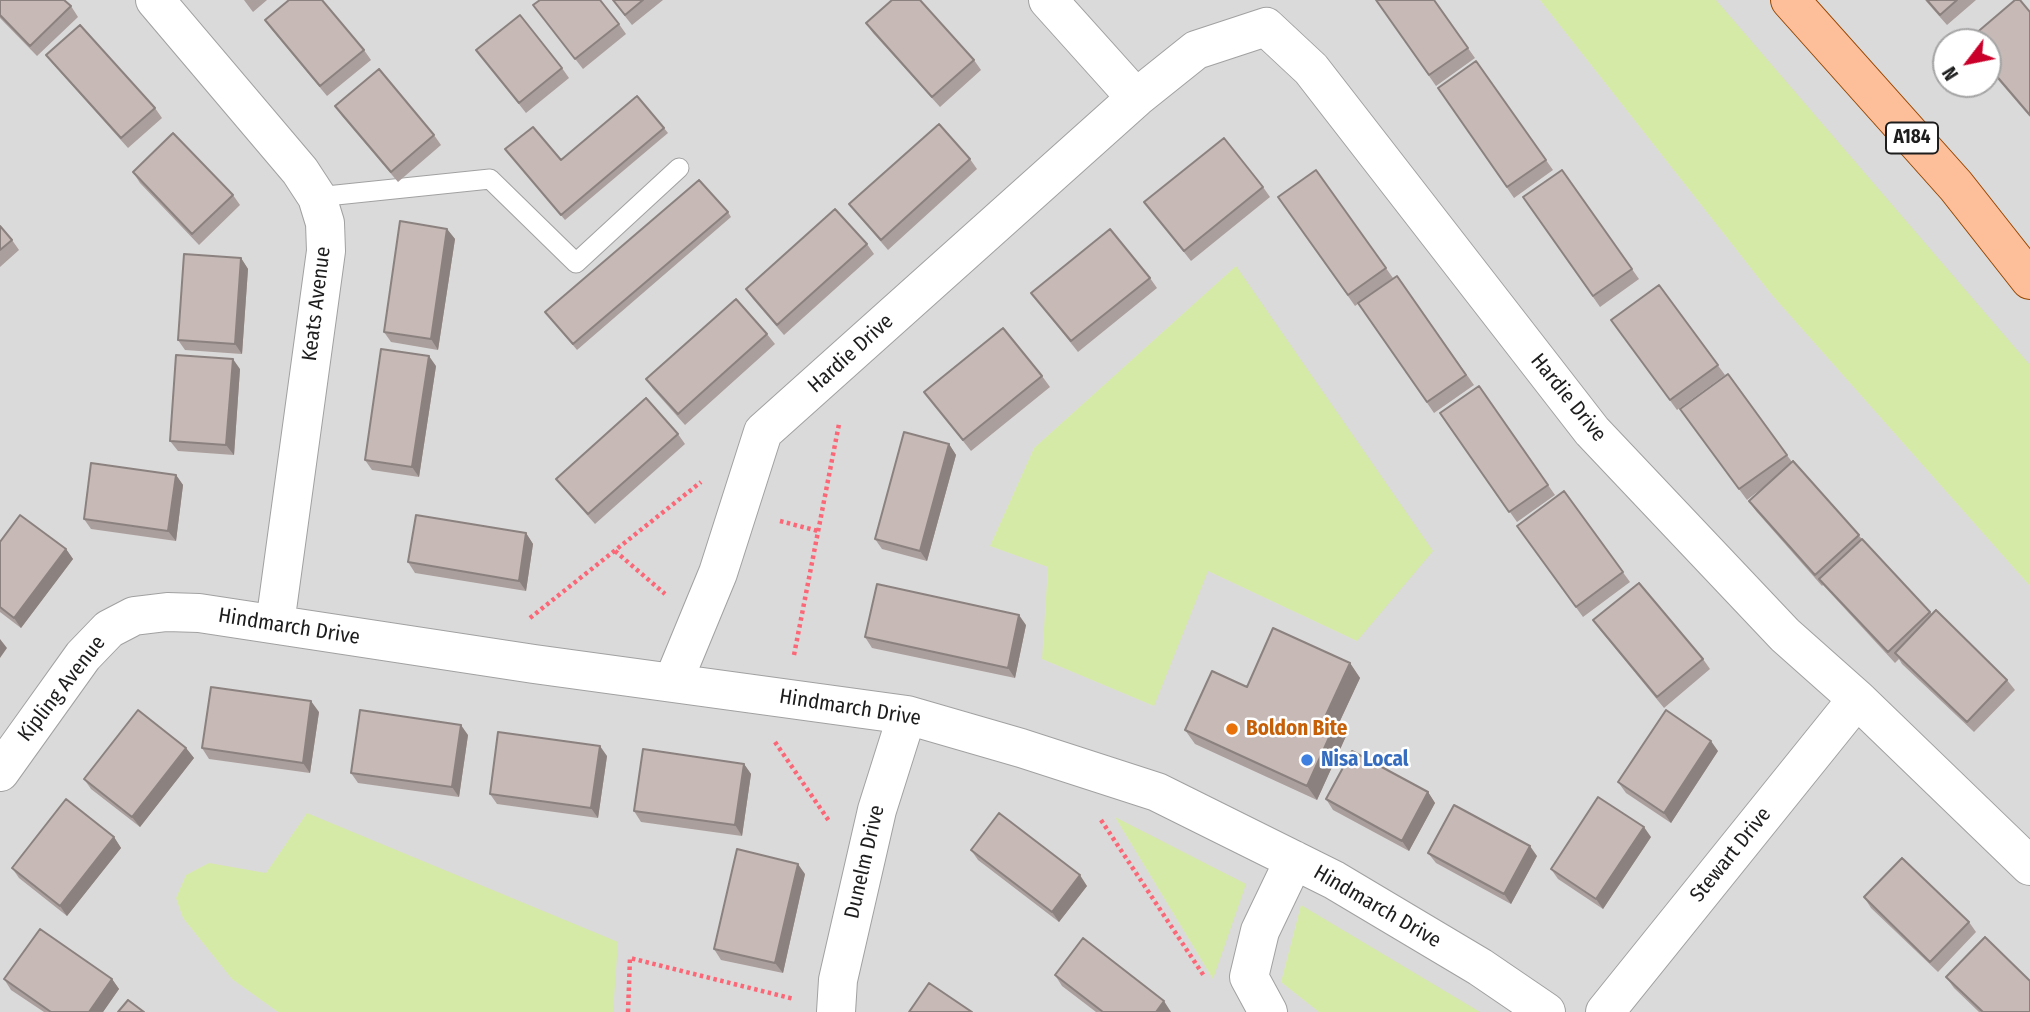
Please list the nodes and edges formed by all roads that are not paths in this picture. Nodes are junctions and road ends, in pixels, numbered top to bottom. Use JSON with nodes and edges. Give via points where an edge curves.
{"nodes":[{"id":1,"x":155,"y":0,"type":"edge"},
{"id":2,"x":1048,"y":0,"type":"edge"},
{"id":3,"x":1790,"y":0,"type":"edge"},
{"id":4,"x":1136,"y":98,"type":"junction"},
{"id":5,"x":679,"y":168,"type":"dead end"},
{"id":6,"x":317,"y":197,"type":"junction"},
{"id":7,"x":2030,"y":280,"type":"edge"},
{"id":8,"x":134,"y":616,"type":"joint"},
{"id":9,"x":275,"y":624,"type":"junction"},
{"id":10,"x":673,"y":681,"type":"junction"},
{"id":11,"x":1857,"y":699,"type":"junction"},
{"id":12,"x":907,"y":715,"type":"junction"},
{"id":13,"x":0,"y":772,"type":"edge"},
{"id":14,"x":2023,"y":847,"type":"edge"},
{"id":15,"x":1294,"y":860,"type":"junction"},
{"id":16,"x":836,"y":1011,"type":"edge"},
{"id":17,"x":1268,"y":1012,"type":"edge"},
{"id":18,"x":1546,"y":1012,"type":"edge"},
{"id":19,"x":1605,"y":1012,"type":"edge"}],
"edges":[{"from":1,"to":6,"type":"street","name":"Keats Avenue"},
{"from":2,"to":4,"type":"street"},
{"from":3,"to":7,"type":"main road","number":"A184","via":[[1956,186]]},
{"from":4,"to":10,"type":"street","name":"Hardie Drive","via":[[763,432],[718,573]]},
{"from":4,"to":11,"type":"street","name":"Hardie Drive","via":[[1196,50],[1266,27],[1311,69],[1592,431],[1785,635]]},
{"from":5,"to":6,"type":"lane","via":[[576,263],[490,179]]},
{"from":6,"to":9,"type":"street","name":"Keats Avenue","via":[[325,223],[326,251]]},
{"from":8,"to":9,"type":"street","name":"Hindmarch Drive","via":[[199,613]]},
{"from":8,"to":13,"type":"street","name":"Kipling Avenue","via":[[109,629],[83,656]]},
{"from":9,"to":10,"type":"street","name":"Hindmarch Drive"},
{"from":10,"to":12,"type":"street","name":"Hindmarch Drive"},
{"from":11,"to":14,"type":"street","name":"Hardie Drive"},
{"from":11,"to":19,"type":"street","name":"Stewart Drive"},
{"from":12,"to":15,"type":"street","name":"Hindmarch Drive","via":[[1157,792]]},
{"from":12,"to":16,"type":"street","name":"Dunelm Drive","via":[[862,872],[838,980]]},
{"from":15,"to":17,"type":"street","via":[[1260,931],[1249,976]]},
{"from":15,"to":18,"type":"street","name":"Hindmarch Drive","via":[[1480,967]]}]}
